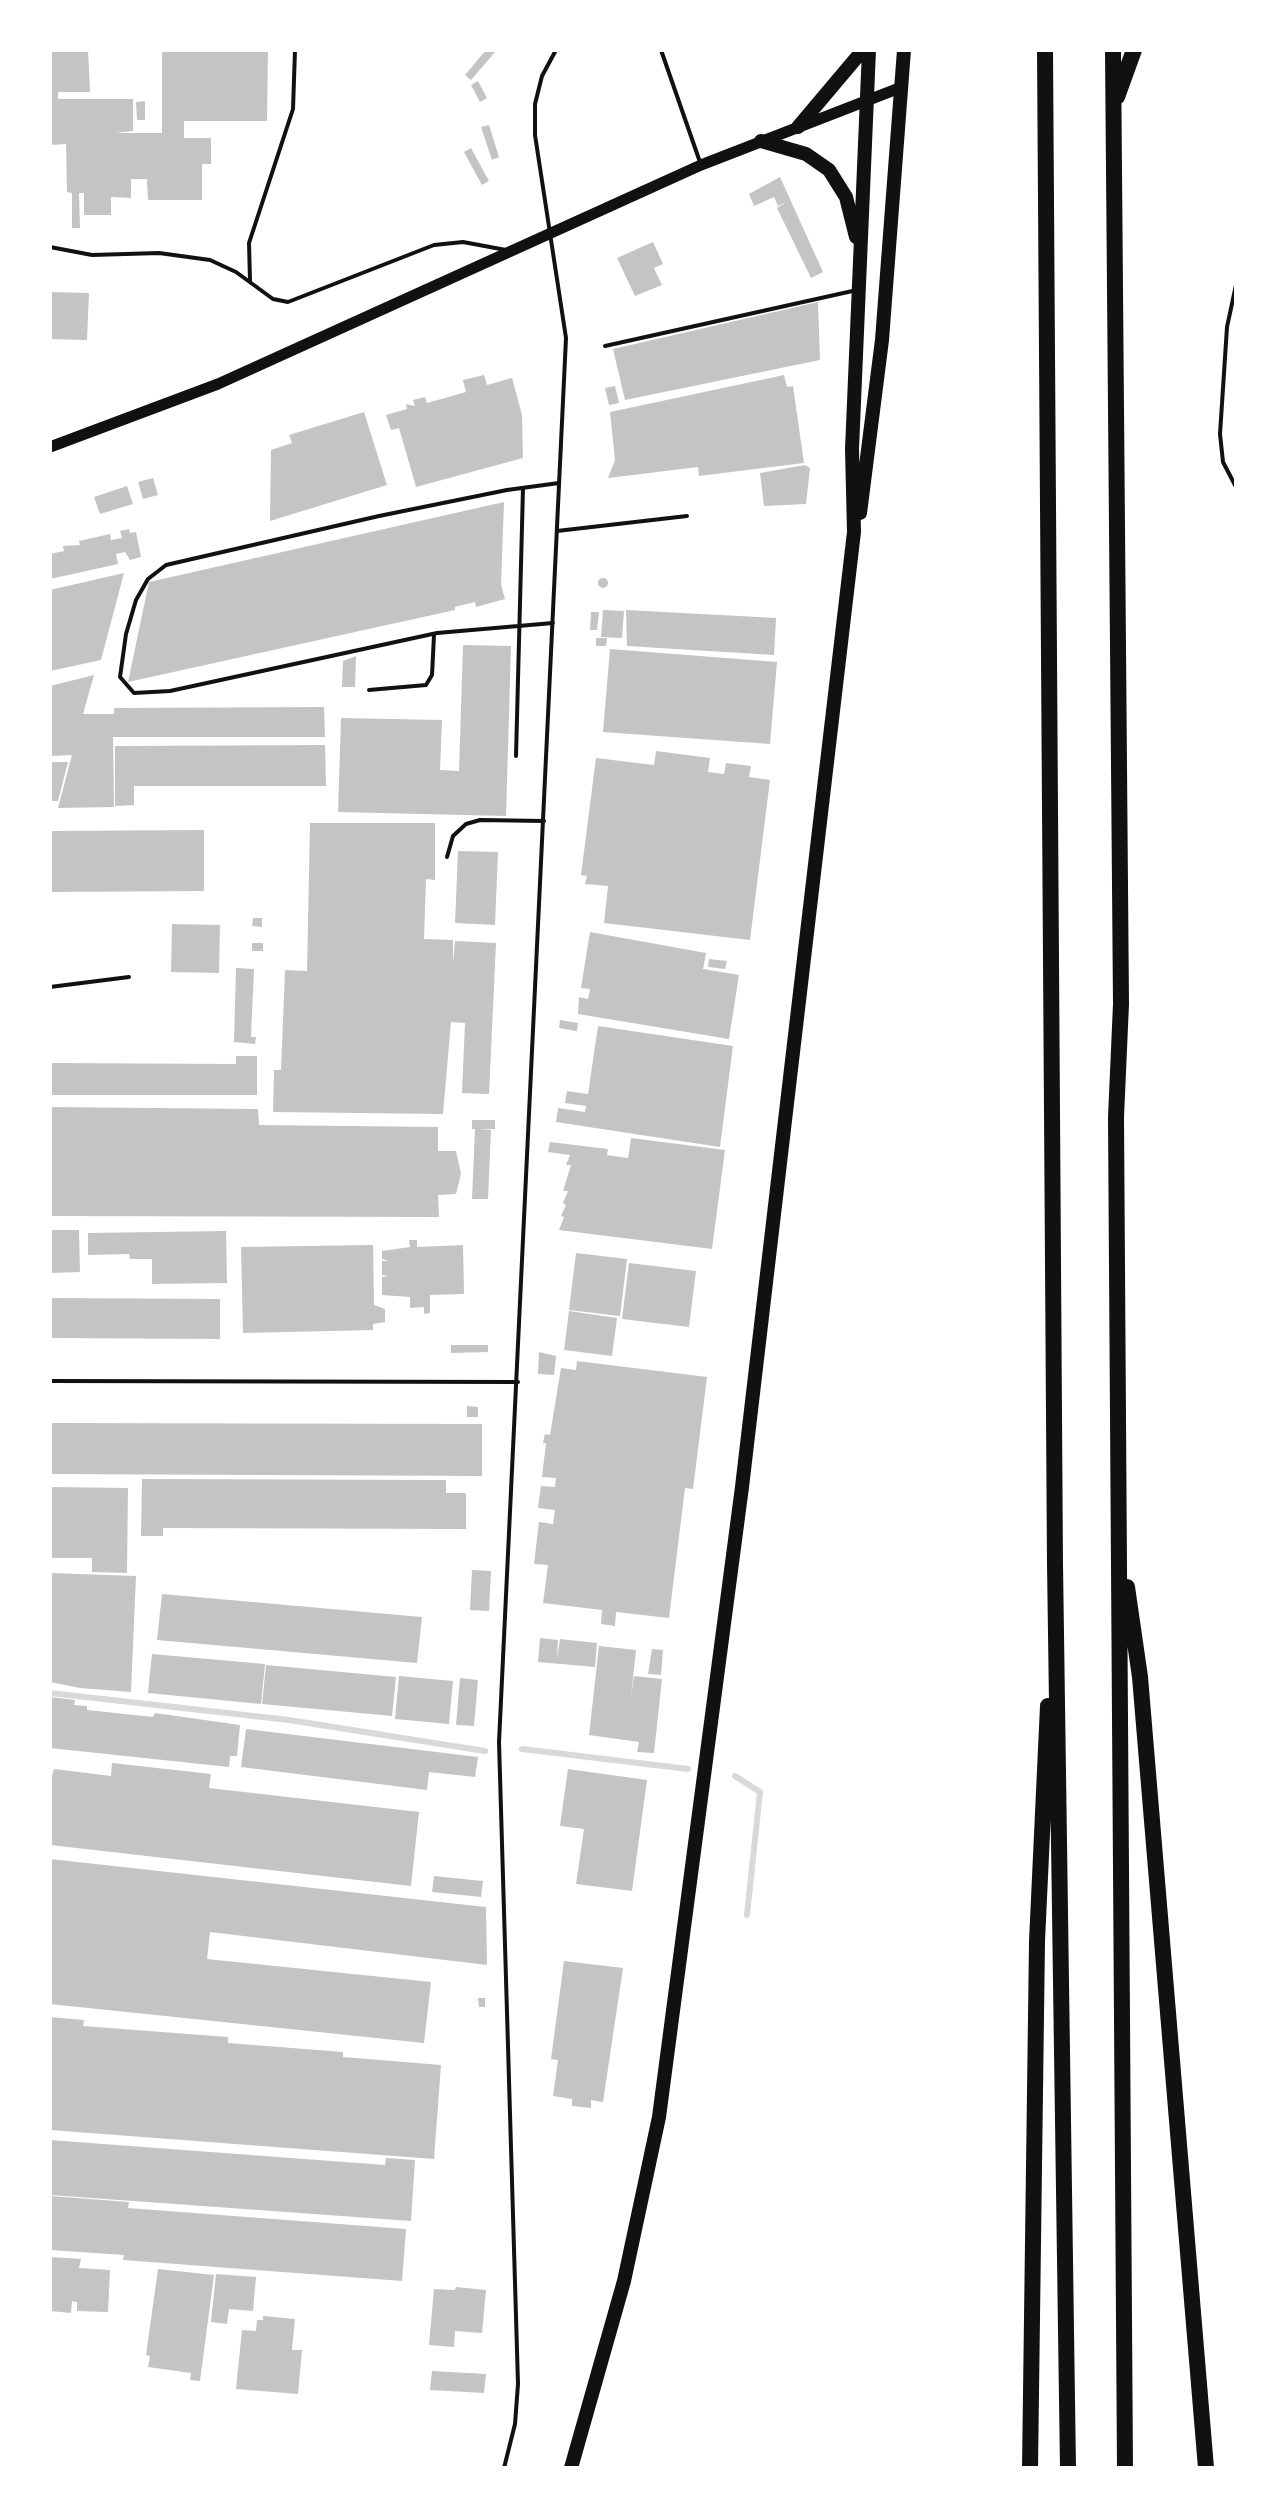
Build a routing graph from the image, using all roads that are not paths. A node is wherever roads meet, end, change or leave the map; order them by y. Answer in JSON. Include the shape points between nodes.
{"nodes":[{"id":1,"x":295,"y":50,"type":"edge"},
{"id":2,"x":556,"y":50,"type":"edge"},
{"id":3,"x":661,"y":50,"type":"edge"},
{"id":4,"x":866,"y":50,"type":"edge"},
{"id":5,"x":904,"y":50,"type":"edge"},
{"id":6,"x":1045,"y":50,"type":"edge"},
{"id":7,"x":1113,"y":50,"type":"edge"},
{"id":8,"x":1134,"y":50,"type":"edge"},
{"id":9,"x":902,"y":87,"type":"junction"},
{"id":10,"x":868,"y":100,"type":"junction"},
{"id":11,"x":1114,"y":105,"type":"junction"},
{"id":12,"x":798,"y":127,"type":"junction"},
{"id":13,"x":761,"y":141,"type":"junction"},
{"id":14,"x":701,"y":165,"type":"junction"},
{"id":15,"x":548,"y":232,"type":"junction"},
{"id":16,"x":50,"y":247,"type":"edge"},
{"id":17,"x":508,"y":251,"type":"junction"},
{"id":18,"x":861,"y":257,"type":"junction"},
{"id":19,"x":250,"y":281,"type":"junction"},
{"id":20,"x":1236,"y":285,"type":"edge"},
{"id":21,"x":859,"y":289,"type":"junction"},
{"id":22,"x":605,"y":346,"type":"dead end"},
{"id":23,"x":50,"y":447,"type":"edge"},
{"id":24,"x":559,"y":483,"type":"junction"},
{"id":25,"x":1236,"y":487,"type":"edge"},
{"id":26,"x":523,"y":488,"type":"junction"},
{"id":27,"x":687,"y":516,"type":"dead end"},
{"id":28,"x":557,"y":531,"type":"junction"},
{"id":29,"x":854,"y":532,"type":"junction"},
{"id":30,"x":553,"y":623,"type":"junction"},
{"id":31,"x":517,"y":625,"type":"junction"},
{"id":32,"x":434,"y":634,"type":"junction"},
{"id":33,"x":369,"y":690,"type":"dead end"},
{"id":34,"x":516,"y":756,"type":"dead end"},
{"id":35,"x":544,"y":821,"type":"junction"},
{"id":36,"x":447,"y":857,"type":"dead end"},
{"id":37,"x":129,"y":977,"type":"dead end"},
{"id":38,"x":50,"y":987,"type":"edge"},
{"id":39,"x":50,"y":1381,"type":"edge"},
{"id":40,"x":518,"y":1382,"type":"junction"},
{"id":41,"x":1118,"y":1530,"type":"junction"},
{"id":42,"x":1055,"y":1564,"type":"junction"},
{"id":43,"x":504,"y":2468,"type":"edge"},
{"id":44,"x":571,"y":2468,"type":"edge"},
{"id":45,"x":1030,"y":2468,"type":"edge"},
{"id":46,"x":1068,"y":2468,"type":"edge"},
{"id":47,"x":1125,"y":2468,"type":"edge"},
{"id":48,"x":1206,"y":2468,"type":"edge"}],
"edges":[{"from":1,"to":19,"type":"lane","via":[[293,109],[249,243]]},
{"from":2,"to":15,"type":"lane","via":[[535,104]]},
{"from":3,"to":14,"type":"lane"},
{"from":4,"to":10,"type":"main road"},
{"from":4,"to":12,"type":"main road"},
{"from":5,"to":9,"type":"main road"},
{"from":6,"to":42,"type":"highway"},
{"from":7,"to":11,"type":"highway"},
{"from":8,"to":11,"type":"highway"},
{"from":9,"to":10,"type":"street"},
{"from":9,"to":29,"type":"main road","via":[[874,412]]},
{"from":10,"to":12,"type":"street"},
{"from":10,"to":18,"type":"main road"},
{"from":11,"to":41,"type":"highway","via":[[1121,1004],[1116,1117]]},
{"from":12,"to":13,"type":"street"},
{"from":13,"to":14,"type":"street"},
{"from":13,"to":18,"type":"main road","via":[[806,154],[829,170],[846,197]]},
{"from":14,"to":15,"type":"street"},
{"from":15,"to":17,"type":"street"},
{"from":15,"to":24,"type":"lane","via":[[565,313]]},
{"from":16,"to":19,"type":"lane","via":[[92,255],[194,257],[223,264]]},
{"from":17,"to":19,"type":"lane","via":[[463,242],[434,245],[288,302],[273,299]]},
{"from":17,"to":23,"type":"street","via":[[239,375]]},
{"from":18,"to":21,"type":"main road"},
{"from":20,"to":25,"type":"lane","via":[[1227,327],[1220,434],[1223,462]]},
{"from":21,"to":22,"type":"lane"},
{"from":21,"to":29,"type":"main road"},
{"from":24,"to":26,"type":"lane"},
{"from":24,"to":28,"type":"lane"},
{"from":26,"to":31,"type":"lane"},
{"from":26,"to":32,"type":"lane","via":[[166,565],[148,579],[136,600],[120,677],[134,693],[170,691]]},
{"from":27,"to":28,"type":"lane"},
{"from":28,"to":30,"type":"lane"},
{"from":29,"to":44,"type":"main road","via":[[742,1487],[659,2117],[624,2281]]},
{"from":30,"to":31,"type":"lane"},
{"from":30,"to":35,"type":"lane"},
{"from":31,"to":32,"type":"lane"},
{"from":31,"to":34,"type":"lane"},
{"from":32,"to":33,"type":"lane","via":[[432,675],[426,685]]},
{"from":35,"to":36,"type":"lane","via":[[466,824],[453,836]]},
{"from":35,"to":40,"type":"lane"},
{"from":37,"to":38,"type":"lane"},
{"from":39,"to":40,"type":"lane"},
{"from":40,"to":43,"type":"lane","via":[[499,1742],[518,2384]]},
{"from":41,"to":47,"type":"highway"},
{"from":41,"to":48,"type":"highway","via":[[1140,1677]]},
{"from":42,"to":45,"type":"highway","via":[[1037,1941]]},
{"from":42,"to":46,"type":"highway"}]}
